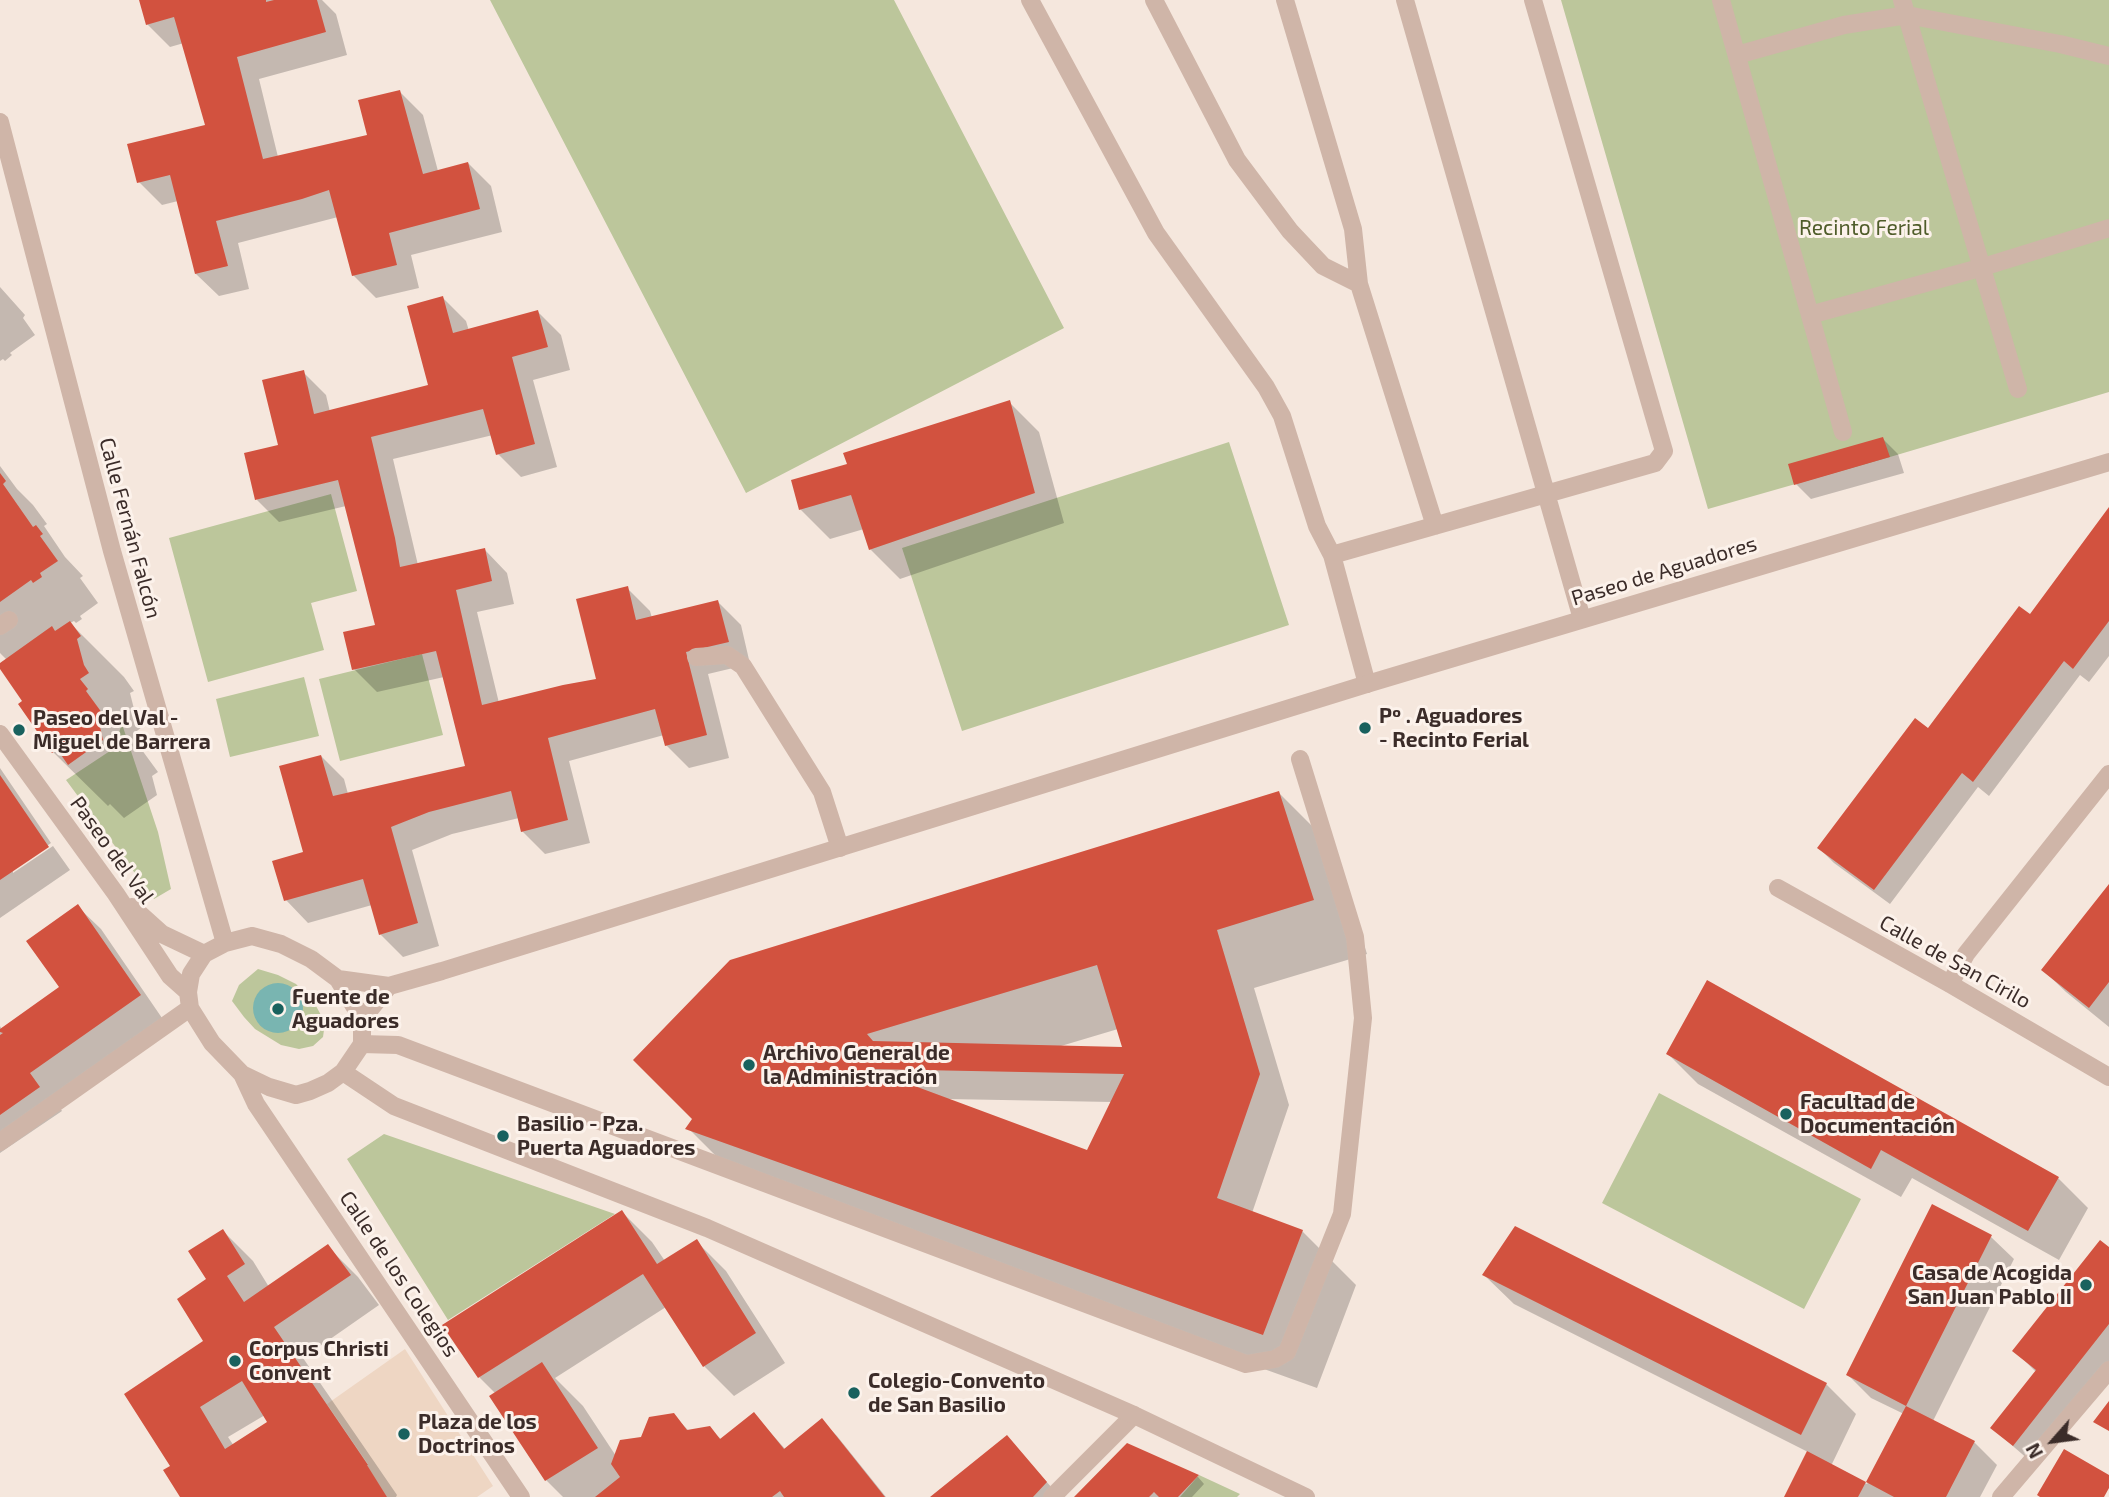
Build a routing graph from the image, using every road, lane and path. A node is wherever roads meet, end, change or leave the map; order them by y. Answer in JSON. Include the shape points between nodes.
{"nodes":[{"id":1,"x":1030,"y":0,"type":"edge"},
{"id":2,"x":1154,"y":0,"type":"edge"},
{"id":3,"x":1285,"y":0,"type":"edge"},
{"id":4,"x":1405,"y":0,"type":"edge"},
{"id":5,"x":1533,"y":0,"type":"edge"},
{"id":6,"x":1721,"y":0,"type":"edge"},
{"id":7,"x":1904,"y":7,"type":"edge"},
{"id":8,"x":1737,"y":55,"type":"junction"},
{"id":9,"x":2109,"y":56,"type":"edge"},
{"id":10,"x":0,"y":122,"type":"edge"},
{"id":11,"x":2109,"y":228,"type":"edge"},
{"id":12,"x":1983,"y":267,"type":"junction"},
{"id":13,"x":1359,"y":284,"type":"junction"},
{"id":14,"x":1810,"y":315,"type":"junction"},
{"id":15,"x":2018,"y":389,"type":"dead end"},
{"id":16,"x":1843,"y":432,"type":"dead end"},
{"id":17,"x":2109,"y":462,"type":"edge"},
{"id":18,"x":1545,"y":494,"type":"junction"},
{"id":19,"x":1435,"y":526,"type":"junction"},
{"id":20,"x":1332,"y":555,"type":"junction"},
{"id":21,"x":1582,"y":620,"type":"junction"},
{"id":22,"x":696,"y":657,"type":"dead end"},
{"id":23,"x":1367,"y":684,"type":"junction"},
{"id":24,"x":0,"y":734,"type":"edge"},
{"id":25,"x":1300,"y":759,"type":"dead end"},
{"id":26,"x":2109,"y":774,"type":"edge"},
{"id":27,"x":839,"y":848,"type":"junction"},
{"id":28,"x":1778,"y":888,"type":"dead end"},
{"id":29,"x":116,"y":894,"type":"junction"},
{"id":30,"x":225,"y":943,"type":"junction"},
{"id":31,"x":204,"y":954,"type":"junction"},
{"id":32,"x":338,"y":979,"type":"junction"},
{"id":33,"x":1950,"y":984,"type":"junction"},
{"id":34,"x":389,"y":986,"type":"junction"},
{"id":35,"x":189,"y":1000,"type":"junction"},
{"id":36,"x":362,"y":1019,"type":"junction"},
{"id":37,"x":362,"y":1044,"type":"junction"},
{"id":38,"x":343,"y":1072,"type":"junction"},
{"id":39,"x":242,"y":1074,"type":"junction"},
{"id":40,"x":2109,"y":1077,"type":"edge"},
{"id":41,"x":0,"y":1142,"type":"edge"},
{"id":42,"x":2109,"y":1370,"type":"edge"},
{"id":43,"x":1134,"y":1415,"type":"junction"},
{"id":44,"x":521,"y":1497,"type":"edge"},
{"id":45,"x":1052,"y":1497,"type":"edge"},
{"id":46,"x":1306,"y":1497,"type":"edge"},
{"id":47,"x":2001,"y":1497,"type":"edge"}],
"edges":[{"from":1,"to":20,"type":"street","via":[[1156,233],[1282,416],[1317,526]]},
{"from":2,"to":13,"type":"street","via":[[1237,160],[1290,231],[1323,266]]},
{"from":3,"to":13,"type":"street","via":[[1353,229]]},
{"from":4,"to":18,"type":"street"},
{"from":5,"to":18,"type":"street","via":[[1664,451],[1655,463]]},
{"from":6,"to":8,"type":"street"},
{"from":7,"to":8,"type":"street"},
{"from":7,"to":9,"type":"street"},
{"from":7,"to":12,"type":"street"},
{"from":8,"to":14,"type":"street"},
{"from":10,"to":30,"type":"street","name":"Calle Fernán Falcón","via":[[112,551]]},
{"from":11,"to":12,"type":"street"},
{"from":12,"to":14,"type":"street"},
{"from":12,"to":15,"type":"street"},
{"from":13,"to":19,"type":"street"},
{"from":14,"to":16,"type":"street"},
{"from":17,"to":21,"type":"street","name":"Paseo de Aguadores"},
{"from":18,"to":19,"type":"street"},
{"from":18,"to":21,"type":"street"},
{"from":19,"to":20,"type":"street"},
{"from":20,"to":23,"type":"street"},
{"from":21,"to":23,"type":"street","name":"Paseo de Aguadores"},
{"from":22,"to":27,"type":"street","via":[[727,655],[743,666],[822,792]]},
{"from":23,"to":27,"type":"street","name":"Paseo de Aguadores"},
{"from":24,"to":29,"type":"street","name":"Paseo del Val"},
{"from":25,"to":37,"type":"street","via":[[1354,937],[1363,1018],[1342,1214],[1287,1352],[1275,1359],[1246,1364],[398,1045]]},
{"from":26,"to":33,"type":"street","via":[[1966,954]]},
{"from":27,"to":34,"type":"street","name":"Paseo de Aguadores"},
{"from":28,"to":33,"type":"street","name":"Calle de San Cirilo"},
{"from":29,"to":31,"type":"street","via":[[162,934]]},
{"from":29,"to":35,"type":"street","name":"Paseo del Val"},
{"from":30,"to":31,"type":"street"},
{"from":30,"to":32,"type":"street","via":[[252,936],[281,944]]},
{"from":31,"to":35,"type":"street","via":[[191,974]]},
{"from":32,"to":34,"type":"street"},
{"from":32,"to":36,"type":"street"},
{"from":33,"to":40,"type":"street","name":"Calle de San Cirilo"},
{"from":34,"to":36,"type":"street"},
{"from":35,"to":39,"type":"street","via":[[212,1043]]},
{"from":35,"to":41,"type":"street"},
{"from":36,"to":37,"type":"street"},
{"from":37,"to":38,"type":"street"},
{"from":38,"to":39,"type":"street","via":[[296,1095]]},
{"from":38,"to":43,"type":"street","via":[[394,1106],[707,1228]]},
{"from":39,"to":44,"type":"street","name":"Calle de los Colegios","via":[[256,1104]]},
{"from":42,"to":47,"type":"street"},
{"from":43,"to":45,"type":"street"},
{"from":43,"to":46,"type":"street"}]}
